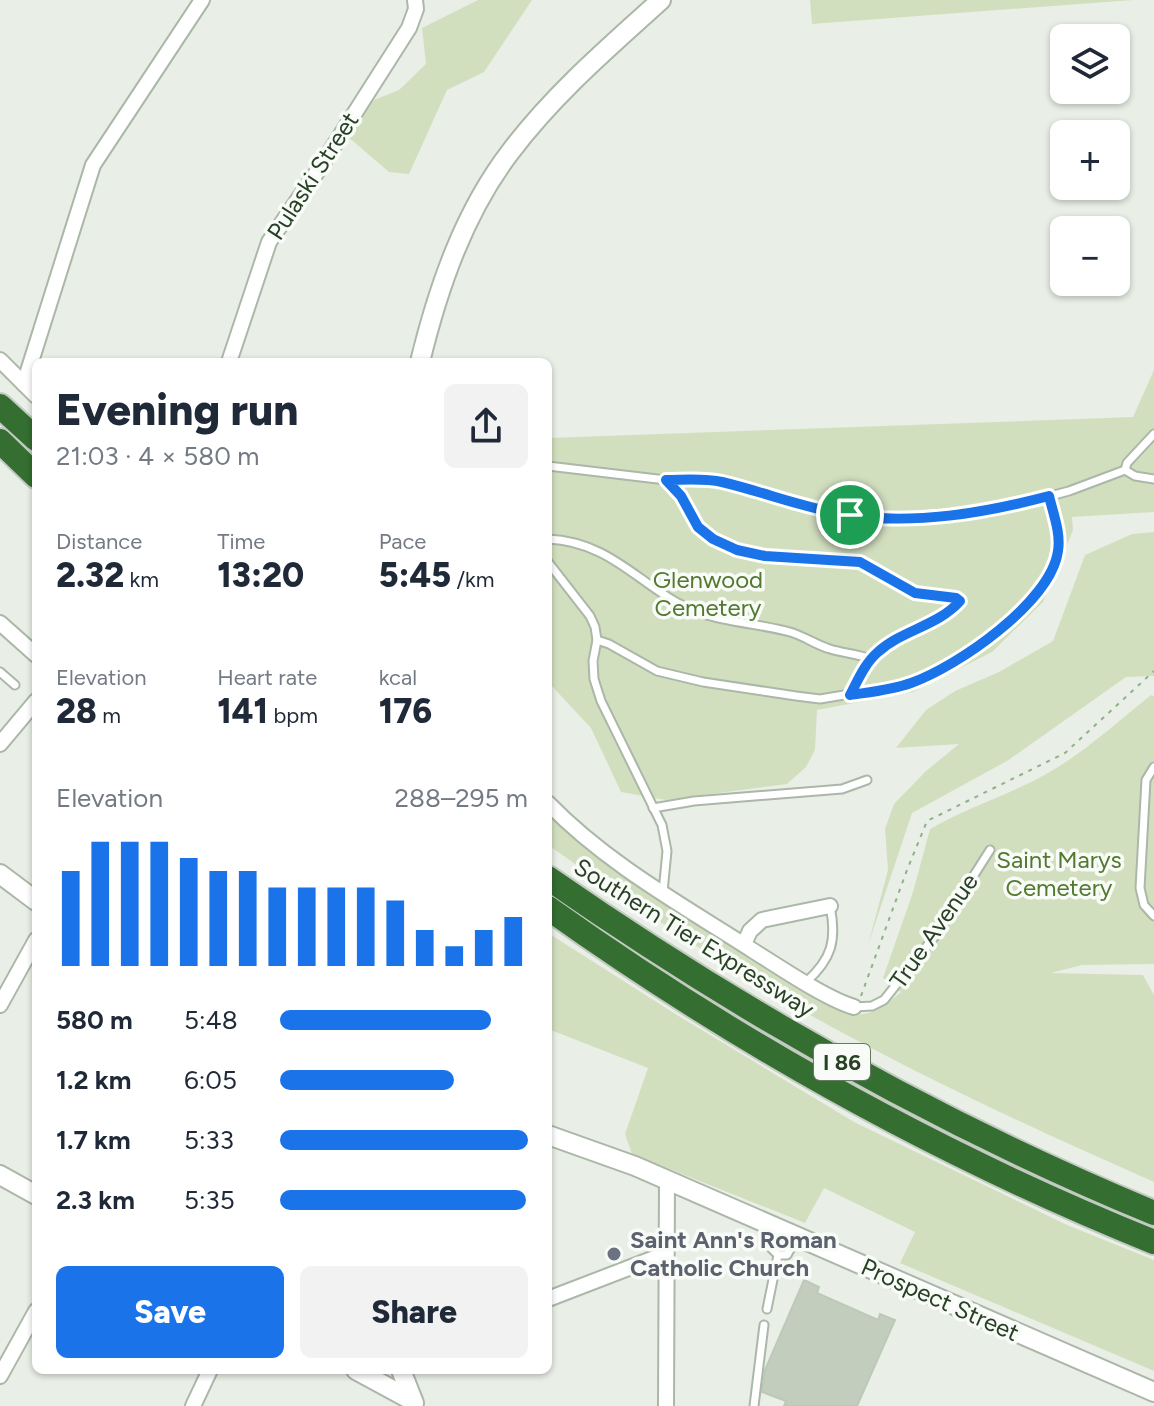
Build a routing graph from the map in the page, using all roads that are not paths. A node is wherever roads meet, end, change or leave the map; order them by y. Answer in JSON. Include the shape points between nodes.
{"nodes":[{"id":1,"x":202,"y":0,"type":"edge"},
{"id":2,"x":415,"y":0,"type":"edge"},
{"id":3,"x":661,"y":0,"type":"edge"},
{"id":4,"x":32,"y":358,"type":"edge"},
{"id":5,"x":230,"y":358,"type":"edge"},
{"id":6,"x":421,"y":358,"type":"edge"},
{"id":7,"x":32,"y":359,"type":"edge"},
{"id":8,"x":0,"y":360,"type":"edge"},
{"id":9,"x":24,"y":384,"type":"junction"},
{"id":10,"x":32,"y":392,"type":"edge"},
{"id":11,"x":0,"y":406,"type":"edge"},
{"id":12,"x":1154,"y":434,"type":"edge"},
{"id":13,"x":32,"y":435,"type":"edge"},
{"id":14,"x":0,"y":441,"type":"edge"},
{"id":15,"x":552,"y":466,"type":"edge"},
{"id":16,"x":1125,"y":470,"type":"junction"},
{"id":17,"x":32,"y":472,"type":"edge"},
{"id":18,"x":1154,"y":479,"type":"edge"},
{"id":19,"x":666,"y":480,"type":"junction"},
{"id":20,"x":1049,"y":496,"type":"junction"},
{"id":21,"x":552,"y":539,"type":"edge"},
{"id":22,"x":552,"y":567,"type":"edge"},
{"id":23,"x":0,"y":623,"type":"edge"},
{"id":24,"x":597,"y":640,"type":"junction"},
{"id":25,"x":32,"y":651,"type":"edge"},
{"id":26,"x":871,"y":659,"type":"junction"},
{"id":27,"x":0,"y":672,"type":"edge"},
{"id":28,"x":15,"y":685,"type":"dead end"},
{"id":29,"x":850,"y":695,"type":"junction"},
{"id":30,"x":32,"y":706,"type":"edge"},
{"id":31,"x":0,"y":744,"type":"edge"},
{"id":32,"x":1154,"y":767,"type":"edge"},
{"id":33,"x":867,"y":780,"type":"dead end"},
{"id":34,"x":552,"y":807,"type":"edge"},
{"id":35,"x":653,"y":808,"type":"junction"},
{"id":36,"x":990,"y":850,"type":"dead end"},
{"id":37,"x":0,"y":874,"type":"edge"},
{"id":38,"x":552,"y":881,"type":"edge"},
{"id":39,"x":663,"y":892,"type":"junction"},
{"id":40,"x":32,"y":898,"type":"edge"},
{"id":41,"x":830,"y":906,"type":"joint"},
{"id":42,"x":552,"y":911,"type":"edge"},
{"id":43,"x":1154,"y":916,"type":"edge"},
{"id":44,"x":744,"y":944,"type":"junction"},
{"id":45,"x":32,"y":947,"type":"edge"},
{"id":46,"x":806,"y":982,"type":"junction"},
{"id":47,"x":0,"y":1005,"type":"edge"},
{"id":48,"x":854,"y":1007,"type":"joint"},
{"id":49,"x":552,"y":1137,"type":"edge"},
{"id":50,"x":0,"y":1175,"type":"edge"},
{"id":51,"x":667,"y":1180,"type":"junction"},
{"id":52,"x":32,"y":1193,"type":"edge"},
{"id":53,"x":1154,"y":1213,"type":"edge"},
{"id":54,"x":773,"y":1226,"type":"junction"},
{"id":55,"x":797,"y":1237,"type":"junction"},
{"id":56,"x":1154,"y":1242,"type":"edge"},
{"id":57,"x":665,"y":1254,"type":"junction"},
{"id":58,"x":778,"y":1255,"type":"junction"},
{"id":59,"x":552,"y":1297,"type":"edge"},
{"id":60,"x":767,"y":1309,"type":"dead end"},
{"id":61,"x":32,"y":1318,"type":"edge"},
{"id":62,"x":764,"y":1325,"type":"dead end"},
{"id":63,"x":208,"y":1374,"type":"edge"},
{"id":64,"x":363,"y":1374,"type":"edge"},
{"id":65,"x":403,"y":1374,"type":"edge"},
{"id":66,"x":0,"y":1376,"type":"edge"},
{"id":67,"x":1154,"y":1392,"type":"edge"},
{"id":68,"x":414,"y":1404,"type":"edge"},
{"id":69,"x":193,"y":1406,"type":"edge"},
{"id":70,"x":666,"y":1406,"type":"edge"},
{"id":71,"x":754,"y":1406,"type":"edge"}],
"edges":[{"from":1,"to":4,"type":"street","via":[[93,165]]},
{"from":2,"to":5,"type":"street","name":"Pulaski Street","via":[[409,28],[269,242]]},
{"from":3,"to":6,"type":"street","via":[[553,101],[510,152],[450,261]]},
{"from":7,"to":9,"type":"street"},
{"from":8,"to":9,"type":"street"},
{"from":9,"to":10,"type":"street"},
{"from":11,"to":13,"type":"highway"},
{"from":12,"to":16,"type":"lane"},
{"from":14,"to":17,"type":"highway"},
{"from":15,"to":19,"type":"lane"},
{"from":16,"to":18,"type":"lane"},
{"from":16,"to":20,"type":"lane"},
{"from":19,"to":20,"type":"lane","via":[[718,481],[850,515],[921,518],[976,513]]},
{"from":19,"to":26,"type":"lane","via":[[698,527],[737,550],[860,562],[915,593],[960,601]]},
{"from":20,"to":29,"type":"lane","via":[[1058,537],[1053,567],[1046,582],[995,635],[910,684]]},
{"from":21,"to":26,"type":"lane","via":[[620,562],[698,612],[789,632],[827,649]]},
{"from":22,"to":24,"type":"lane","via":[[590,616]]},
{"from":23,"to":25,"type":"street"},
{"from":24,"to":29,"type":"lane","via":[[657,671],[703,682],[820,699]]},
{"from":24,"to":35,"type":"lane","via":[[593,670],[601,701]]},
{"from":26,"to":29,"type":"lane"},
{"from":27,"to":28,"type":"lane"},
{"from":30,"to":31,"type":"street"},
{"from":32,"to":43,"type":"lane","via":[[1146,780],[1140,888],[1144,905]]},
{"from":33,"to":35,"type":"lane","via":[[842,789]]},
{"from":34,"to":39,"type":"street","via":[[594,844]]},
{"from":35,"to":39,"type":"lane","via":[[667,851]]},
{"from":36,"to":48,"type":"lane","name":"True Avenue","via":[[938,932],[884,1000]]},
{"from":37,"to":40,"type":"street"},
{"from":38,"to":53,"type":"highway","name":"Southern Tier Expressway","number":"I 86","via":[[819,1051],[1049,1169]]},
{"from":39,"to":44,"type":"street"},
{"from":41,"to":44,"type":"street","via":[[762,920]]},
{"from":41,"to":46,"type":"lane","via":[[829,956]]},
{"from":42,"to":56,"type":"highway","number":"I 86","via":[[649,977],[816,1078],[991,1170]]},
{"from":44,"to":46,"type":"street"},
{"from":45,"to":47,"type":"street"},
{"from":46,"to":48,"type":"street"},
{"from":49,"to":51,"type":"street","name":"Prospect Street"},
{"from":50,"to":52,"type":"street"},
{"from":51,"to":54,"type":"street","name":"Prospect Street"},
{"from":51,"to":57,"type":"street"},
{"from":54,"to":55,"type":"street","name":"Prospect Street"},
{"from":54,"to":58,"type":"lane","via":[[769,1246]]},
{"from":55,"to":58,"type":"lane","via":[[787,1255]]},
{"from":55,"to":67,"type":"street","name":"Prospect Street"},
{"from":57,"to":59,"type":"street"},
{"from":57,"to":70,"type":"street"},
{"from":58,"to":60,"type":"lane"},
{"from":61,"to":66,"type":"street"},
{"from":62,"to":71,"type":"lane"},
{"from":63,"to":69,"type":"street"},
{"from":64,"to":68,"type":"street"},
{"from":65,"to":68,"type":"street"}]}
